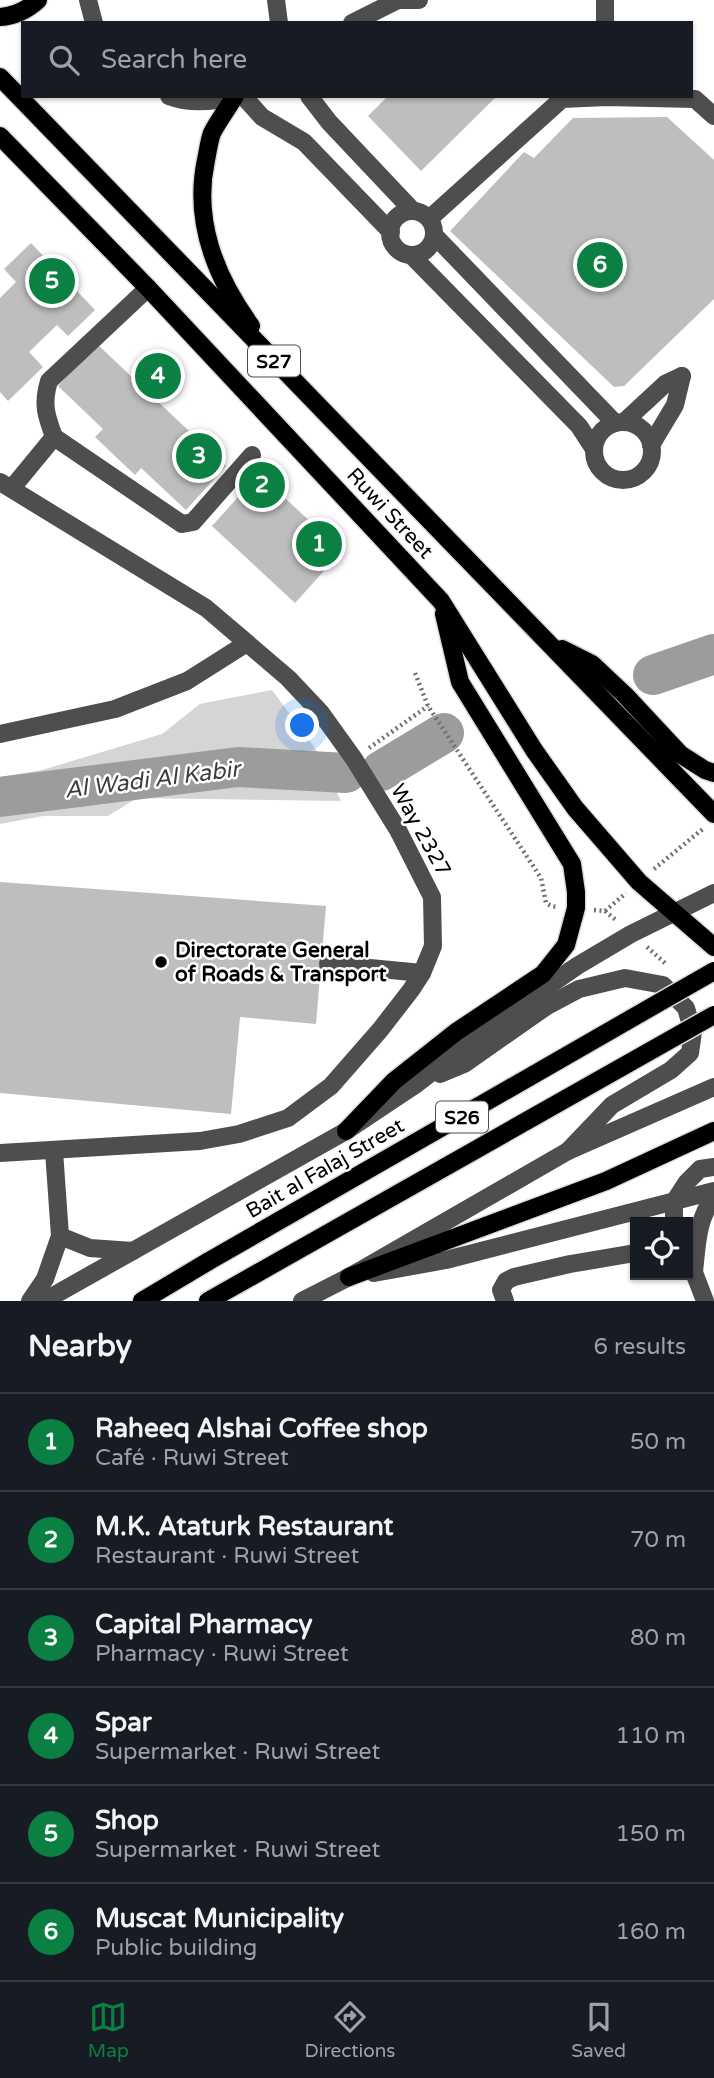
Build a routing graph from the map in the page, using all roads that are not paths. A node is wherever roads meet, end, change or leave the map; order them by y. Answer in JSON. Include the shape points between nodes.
{"nodes":[{"id":1,"x":38,"y":0,"type":"edge"},
{"id":2,"x":88,"y":0,"type":"edge"},
{"id":3,"x":276,"y":0,"type":"edge"},
{"id":4,"x":419,"y":0,"type":"edge"},
{"id":5,"x":605,"y":0,"type":"edge"},
{"id":6,"x":393,"y":1,"type":"edge"},
{"id":7,"x":0,"y":17,"type":"edge"},
{"id":8,"x":93,"y":21,"type":"edge"},
{"id":9,"x":279,"y":21,"type":"edge"},
{"id":10,"x":356,"y":21,"type":"edge"},
{"id":11,"x":605,"y":21,"type":"edge"},
{"id":12,"x":0,"y":77,"type":"edge"},
{"id":13,"x":174,"y":98,"type":"edge"},
{"id":14,"x":228,"y":98,"type":"edge"},
{"id":15,"x":234,"y":98,"type":"edge"},
{"id":16,"x":245,"y":98,"type":"edge"},
{"id":17,"x":311,"y":98,"type":"edge"},
{"id":18,"x":584,"y":98,"type":"edge"},
{"id":19,"x":651,"y":98,"type":"edge"},
{"id":20,"x":714,"y":116,"type":"edge"},
{"id":21,"x":0,"y":136,"type":"edge"},
{"id":22,"x":425,"y":222,"type":"junction"},
{"id":23,"x":391,"y":232,"type":"junction"},
{"id":24,"x":411,"y":255,"type":"junction"},
{"id":25,"x":148,"y":288,"type":"junction"},
{"id":26,"x":284,"y":372,"type":"junction"},
{"id":27,"x":620,"y":422,"type":"junction"},
{"id":28,"x":54,"y":437,"type":"junction"},
{"id":29,"x":651,"y":444,"type":"junction"},
{"id":30,"x":594,"y":449,"type":"junction"},
{"id":31,"x":252,"y":455,"type":"dead end"},
{"id":32,"x":6,"y":485,"type":"edge"},
{"id":33,"x":441,"y":601,"type":"junction"},
{"id":34,"x":549,"y":642,"type":"junction"},
{"id":35,"x":247,"y":643,"type":"junction"},
{"id":36,"x":0,"y":734,"type":"edge"},
{"id":37,"x":714,"y":773,"type":"edge"},
{"id":38,"x":714,"y":817,"type":"edge"},
{"id":39,"x":714,"y":893,"type":"edge"},
{"id":40,"x":673,"y":912,"type":"junction"},
{"id":41,"x":714,"y":947,"type":"edge"},
{"id":42,"x":328,"y":964,"type":"dead end"},
{"id":43,"x":714,"y":971,"type":"edge"},
{"id":44,"x":422,"y":973,"type":"junction"},
{"id":45,"x":714,"y":1015,"type":"edge"},
{"id":46,"x":415,"y":1085,"type":"junction"},
{"id":47,"x":714,"y":1087,"type":"edge"},
{"id":48,"x":346,"y":1131,"type":"junction"},
{"id":49,"x":714,"y":1131,"type":"edge"},
{"id":50,"x":568,"y":1150,"type":"junction"},
{"id":51,"x":54,"y":1151,"type":"junction"},
{"id":52,"x":0,"y":1153,"type":"edge"},
{"id":53,"x":714,"y":1167,"type":"edge"},
{"id":54,"x":714,"y":1191,"type":"edge"},
{"id":55,"x":714,"y":1197,"type":"edge"},
{"id":56,"x":674,"y":1202,"type":"junction"},
{"id":57,"x":674,"y":1217,"type":"edge"},
{"id":58,"x":60,"y":1236,"type":"junction"},
{"id":59,"x":133,"y":1251,"type":"junction"},
{"id":60,"x":630,"y":1254,"type":"edge"},
{"id":61,"x":693,"y":1255,"type":"edge"},
{"id":62,"x":693,"y":1270,"type":"edge"},
{"id":63,"x":349,"y":1277,"type":"junction"},
{"id":64,"x":216,"y":1296,"type":"edge"},
{"id":65,"x":30,"y":1301,"type":"edge"},
{"id":66,"x":44,"y":1301,"type":"edge"},
{"id":67,"x":142,"y":1301,"type":"edge"},
{"id":68,"x":302,"y":1301,"type":"edge"},
{"id":69,"x":506,"y":1301,"type":"edge"},
{"id":70,"x":705,"y":1301,"type":"edge"}],
"edges":[{"from":1,"to":7,"type":"main road","via":[[28,9]]},
{"from":2,"to":8,"type":"street"},
{"from":3,"to":9,"type":"street"},
{"from":4,"to":6,"type":"street"},
{"from":5,"to":11,"type":"street"},
{"from":6,"to":10,"type":"street"},
{"from":12,"to":26,"type":"main road","name":"Ruwi Street","number":"S27"},
{"from":13,"to":14,"type":"street","via":[[200,102]]},
{"from":15,"to":26,"type":"main road","via":[[209,145],[201,183],[204,225],[216,266]]},
{"from":16,"to":23,"type":"street","via":[[262,117],[304,142]]},
{"from":17,"to":22,"type":"street"},
{"from":18,"to":22,"type":"street","via":[[562,99]]},
{"from":19,"to":20,"type":"street","via":[[695,99]]},
{"from":21,"to":25,"type":"main road","name":"Ruwi Street","number":"S27"},
{"from":22,"to":23,"type":"street","via":[[400,215]]},
{"from":22,"to":24,"type":"street","via":[[433,241],[424,252]]},
{"from":22,"to":27,"type":"street"},
{"from":23,"to":24,"type":"street","via":[[398,250]]},
{"from":24,"to":30,"type":"street","via":[[579,426]]},
{"from":25,"to":28,"type":"street","via":[[49,381],[45,411]]},
{"from":25,"to":33,"type":"main road","name":"Ruwi Street","number":"S27"},
{"from":26,"to":34,"type":"main road","name":"Ruwi Street","number":"S27"},
{"from":27,"to":29,"type":"street","via":[[641,429]]},
{"from":27,"to":29,"type":"street","via":[[665,384],[682,376],[675,405]]},
{"from":27,"to":30,"type":"street","via":[[600,432]]},
{"from":28,"to":31,"type":"street","via":[[183,524],[193,522]]},
{"from":28,"to":32,"type":"street"},
{"from":29,"to":30,"type":"street","via":[[649,464],[635,478],[625,480],[599,468]]},
{"from":32,"to":35,"type":"street","name":"Way 2327","via":[[206,608]]},
{"from":33,"to":40,"type":"main road","name":"Ruwi Street","number":"S27","via":[[575,808],[639,882]]},
{"from":33,"to":48,"type":"main road","via":[[460,682],[572,864],[576,908],[566,945],[543,974],[456,1032],[394,1081]]},
{"from":34,"to":37,"type":"main road","via":[[592,664],[680,754]]},
{"from":34,"to":38,"type":"main road","name":"Ruwi Street","number":"S27"},
{"from":35,"to":36,"type":"street","via":[[187,681],[115,709]]},
{"from":35,"to":44,"type":"street","name":"Way 2327","via":[[321,713],[398,830],[432,897],[433,946]]},
{"from":39,"to":40,"type":"street"},
{"from":40,"to":41,"type":"main road","name":"Ruwi Street","number":"S27"},
{"from":40,"to":46,"type":"street","via":[[566,973]]},
{"from":42,"to":44,"type":"street"},
{"from":43,"to":67,"type":"main road","name":"Bait al Falaj Street","number":"S26","bridge":true},
{"from":44,"to":51,"type":"street","name":"Way 2327","via":[[331,1086],[288,1118],[200,1141]]},
{"from":45,"to":64,"type":"main road","number":"S26","bridge":true},
{"from":46,"to":48,"type":"street"},
{"from":46,"to":50,"type":"street","via":[[464,1064],[579,989],[625,978],[663,985],[686,1008],[693,1032],[690,1053],[671,1070],[612,1105]]},
{"from":47,"to":50,"type":"street"},
{"from":48,"to":59,"type":"street"},
{"from":49,"to":63,"type":"main road","via":[[606,1181]]},
{"from":50,"to":63,"type":"street"},
{"from":51,"to":52,"type":"street","name":"Way 2327"},
{"from":51,"to":58,"type":"street"},
{"from":53,"to":56,"type":"street","via":[[700,1169]]},
{"from":54,"to":56,"type":"street"},
{"from":55,"to":61,"type":"street","via":[[699,1224]]},
{"from":56,"to":57,"type":"street"},
{"from":56,"to":63,"type":"street","via":[[446,1260]]},
{"from":58,"to":59,"type":"street","via":[[90,1248]]},
{"from":58,"to":65,"type":"street","via":[[45,1279]]},
{"from":59,"to":66,"type":"street"},
{"from":60,"to":69,"type":"street","via":[[514,1277],[502,1290]]},
{"from":62,"to":70,"type":"street"},
{"from":63,"to":68,"type":"street"}]}
